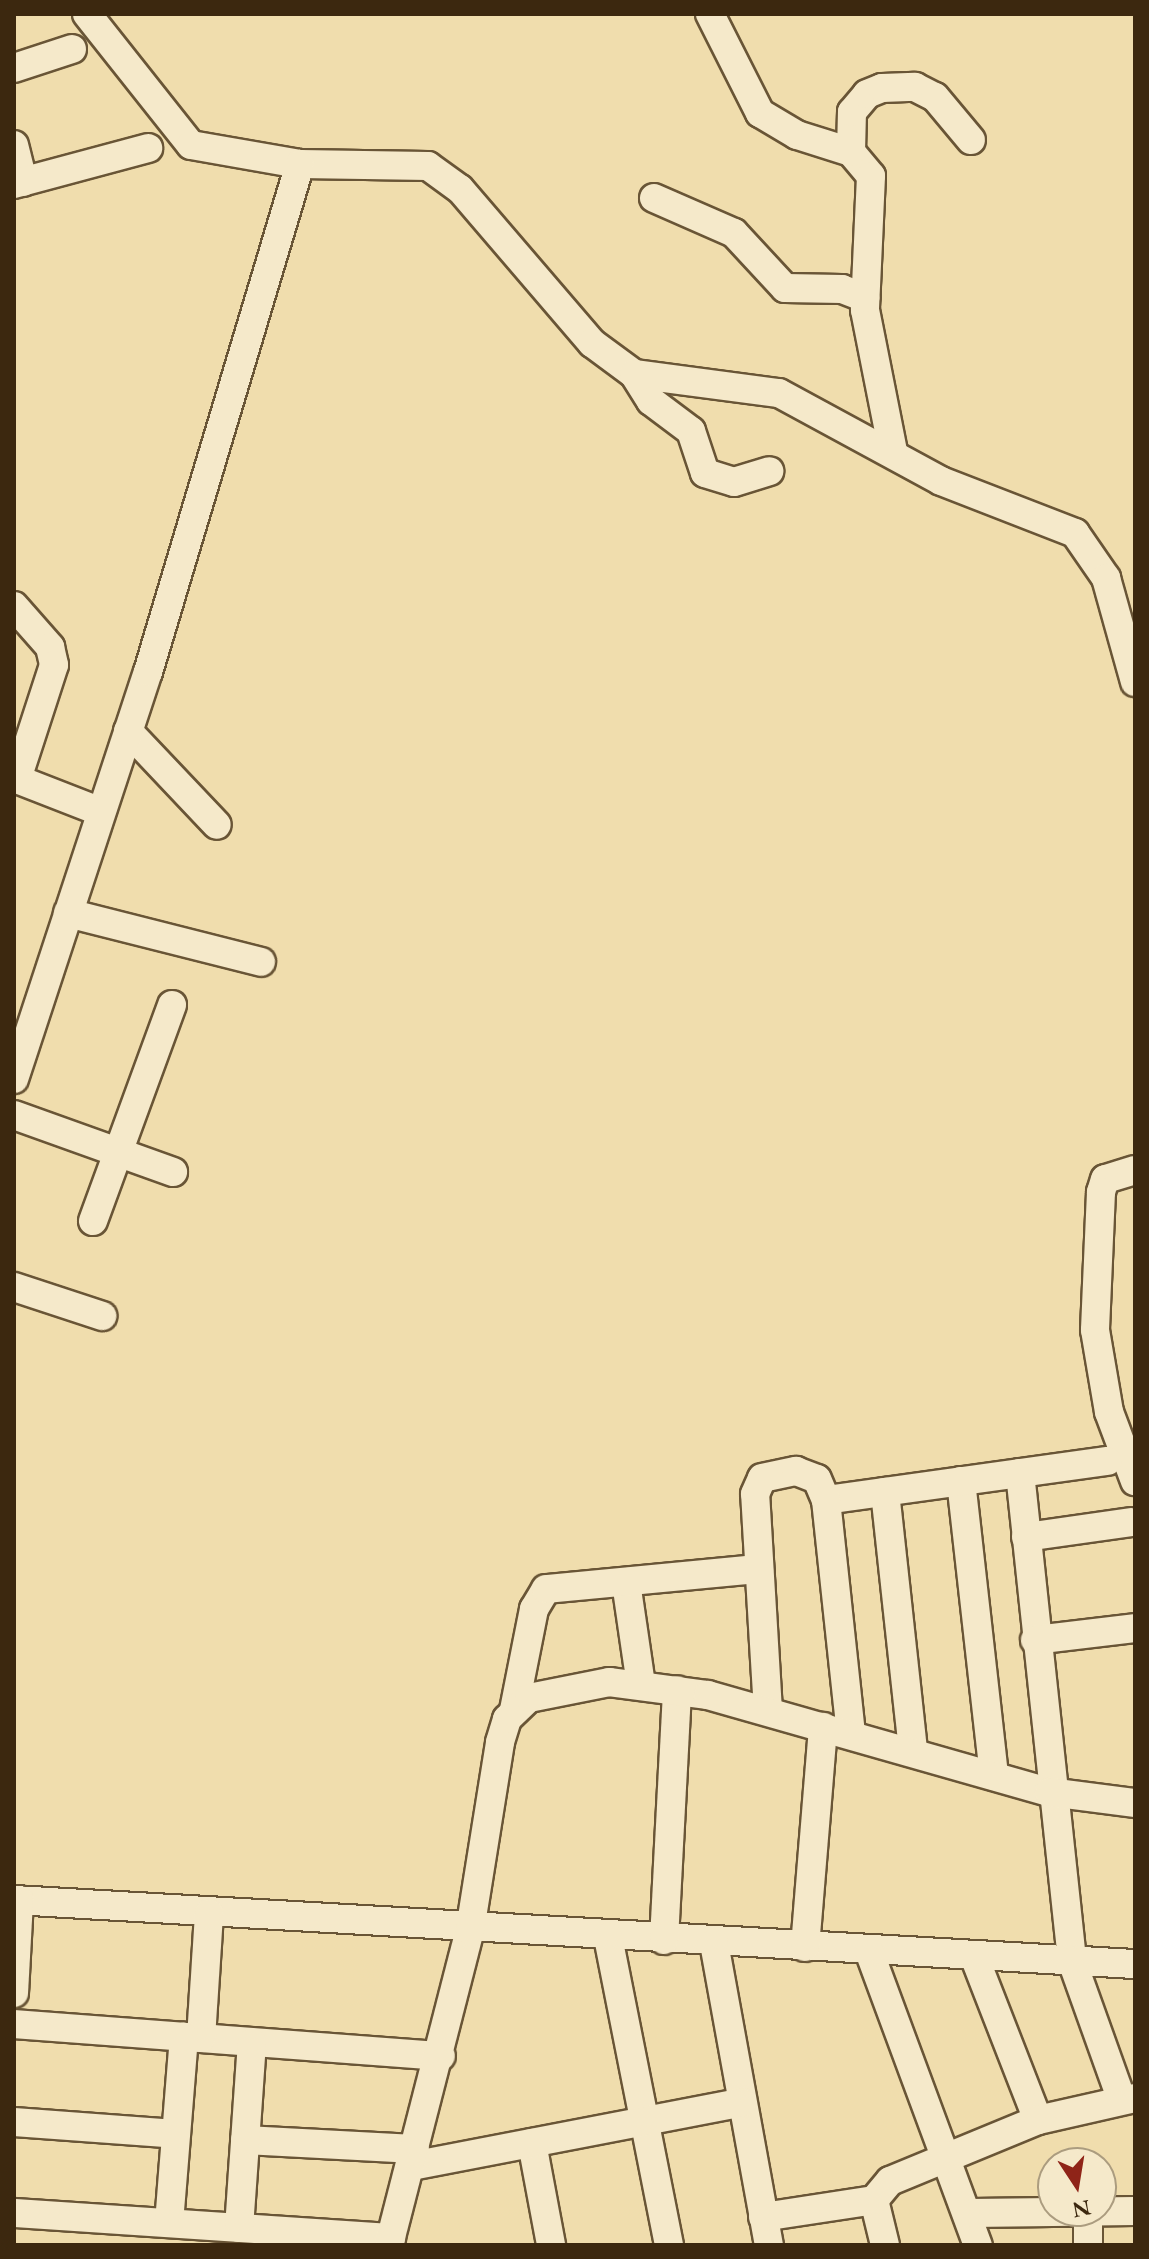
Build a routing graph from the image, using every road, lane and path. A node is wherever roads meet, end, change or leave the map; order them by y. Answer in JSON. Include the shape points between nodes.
{"nodes":[{"id":1,"x":87,"y":14,"type":"edge"},
{"id":2,"x":710,"y":14,"type":"edge"},
{"id":3,"x":72,"y":49,"type":"dead end"},
{"id":4,"x":14,"y":68,"type":"edge"},
{"id":5,"x":971,"y":140,"type":"dead end"},
{"id":6,"x":14,"y":145,"type":"edge"},
{"id":7,"x":148,"y":148,"type":"dead end"},
{"id":8,"x":851,"y":152,"type":"junction"},
{"id":9,"x":300,"y":164,"type":"junction"},
{"id":10,"x":19,"y":183,"type":"edge"},
{"id":11,"x":654,"y":198,"type":"dead end"},
{"id":12,"x":865,"y":298,"type":"junction"},
{"id":13,"x":634,"y":374,"type":"junction"},
{"id":14,"x":893,"y":452,"type":"junction"},
{"id":15,"x":769,"y":471,"type":"dead end"},
{"id":16,"x":14,"y":606,"type":"edge"},
{"id":17,"x":1135,"y":682,"type":"edge"},
{"id":18,"x":128,"y":731,"type":"junction"},
{"id":19,"x":15,"y":779,"type":"edge"},
{"id":20,"x":101,"y":812,"type":"junction"},
{"id":21,"x":217,"y":825,"type":"dead end"},
{"id":22,"x":68,"y":913,"type":"junction"},
{"id":23,"x":261,"y":962,"type":"dead end"},
{"id":24,"x":172,"y":1005,"type":"dead end"},
{"id":25,"x":14,"y":1079,"type":"edge"},
{"id":26,"x":14,"y":1115,"type":"edge"},
{"id":27,"x":117,"y":1152,"type":"junction"},
{"id":28,"x":1135,"y":1170,"type":"edge"},
{"id":29,"x":173,"y":1172,"type":"dead end"},
{"id":30,"x":93,"y":1221,"type":"dead end"},
{"id":31,"x":14,"y":1287,"type":"edge"},
{"id":32,"x":102,"y":1316,"type":"dead end"},
{"id":33,"x":1107,"y":1461,"type":"dead end"},
{"id":34,"x":1020,"y":1473,"type":"junction"},
{"id":35,"x":961,"y":1481,"type":"junction"},
{"id":36,"x":1135,"y":1481,"type":"edge"},
{"id":37,"x":885,"y":1492,"type":"junction"},
{"id":38,"x":826,"y":1500,"type":"junction"},
{"id":39,"x":1131,"y":1522,"type":"dead end"},
{"id":40,"x":1026,"y":1537,"type":"junction"},
{"id":41,"x":759,"y":1569,"type":"junction"},
{"id":42,"x":626,"y":1582,"type":"junction"},
{"id":43,"x":1135,"y":1628,"type":"edge"},
{"id":44,"x":1035,"y":1640,"type":"junction"},
{"id":45,"x":641,"y":1685,"type":"junction"},
{"id":46,"x":677,"y":1690,"type":"junction"},
{"id":47,"x":514,"y":1710,"type":"junction"},
{"id":48,"x":768,"y":1711,"type":"junction"},
{"id":49,"x":823,"y":1727,"type":"junction"},
{"id":50,"x":851,"y":1735,"type":"junction"},
{"id":51,"x":913,"y":1749,"type":"junction"},
{"id":52,"x":994,"y":1776,"type":"junction"},
{"id":53,"x":1049,"y":1792,"type":"junction"},
{"id":54,"x":1135,"y":1803,"type":"edge"},
{"id":55,"x":16,"y":1900,"type":"edge"},
{"id":56,"x":209,"y":1913,"type":"junction"},
{"id":57,"x":470,"y":1930,"type":"junction"},
{"id":58,"x":608,"y":1937,"type":"junction"},
{"id":59,"x":664,"y":1940,"type":"junction"},
{"id":60,"x":714,"y":1943,"type":"junction"},
{"id":61,"x":805,"y":1947,"type":"junction"},
{"id":62,"x":869,"y":1951,"type":"junction"},
{"id":63,"x":974,"y":1956,"type":"junction"},
{"id":64,"x":1072,"y":1961,"type":"junction"},
{"id":65,"x":1135,"y":1964,"type":"edge"},
{"id":66,"x":14,"y":1993,"type":"edge"},
{"id":67,"x":14,"y":2024,"type":"edge"},
{"id":68,"x":192,"y":2038,"type":"junction"},
{"id":69,"x":252,"y":2042,"type":"junction"},
{"id":70,"x":441,"y":2056,"type":"junction"},
{"id":71,"x":1128,"y":2098,"type":"edge"},
{"id":72,"x":742,"y":2102,"type":"junction"},
{"id":73,"x":1038,"y":2120,"type":"junction"},
{"id":74,"x":646,"y":2121,"type":"junction"},
{"id":75,"x":14,"y":2122,"type":"edge"},
{"id":76,"x":176,"y":2134,"type":"junction"},
{"id":77,"x":245,"y":2140,"type":"junction"},
{"id":78,"x":532,"y":2143,"type":"junction"},
{"id":79,"x":950,"y":2154,"type":"junction"},
{"id":80,"x":413,"y":2158,"type":"junction"},
{"id":81,"x":874,"y":2200,"type":"junction"},
{"id":82,"x":1037,"y":2212,"type":"edge"},
{"id":83,"x":14,"y":2213,"type":"edge"},
{"id":84,"x":971,"y":2213,"type":"junction"},
{"id":85,"x":763,"y":2217,"type":"junction"},
{"id":86,"x":239,"y":2228,"type":"junction"},
{"id":87,"x":181,"y":2231,"type":"edge"},
{"id":88,"x":390,"y":2242,"type":"edge"},
{"id":89,"x":551,"y":2245,"type":"edge"},
{"id":90,"x":669,"y":2245,"type":"edge"},
{"id":91,"x":769,"y":2245,"type":"edge"},
{"id":92,"x":885,"y":2245,"type":"edge"},
{"id":93,"x":978,"y":2245,"type":"edge"}],
"edges":[{"from":1,"to":9,"type":"street","via":[[191,145]]},
{"from":2,"to":8,"type":"street","via":[[760,113],[797,135]]},
{"from":3,"to":4,"type":"street"},
{"from":5,"to":8,"type":"street","via":[[935,97],[915,87],[891,87],[867,94],[852,112]]},
{"from":6,"to":10,"type":"street"},
{"from":7,"to":10,"type":"street"},
{"from":8,"to":12,"type":"street","via":[[874,188]]},
{"from":9,"to":13,"type":"street","via":[[410,162],[444,173],[592,343]]},
{"from":9,"to":18,"type":"street"},
{"from":11,"to":12,"type":"street","via":[[734,233],[785,288],[842,289]]},
{"from":12,"to":14,"type":"street"},
{"from":13,"to":14,"type":"street","via":[[779,393]]},
{"from":13,"to":15,"type":"street","via":[[651,401],[691,431],[705,473],[734,482]]},
{"from":14,"to":17,"type":"street","via":[[941,481],[1075,533],[1106,578]]},
{"from":16,"to":19,"type":"street","via":[[50,647],[54,665]]},
{"from":18,"to":20,"type":"street"},
{"from":18,"to":21,"type":"street"},
{"from":19,"to":20,"type":"street"},
{"from":20,"to":22,"type":"street"},
{"from":22,"to":23,"type":"street"},
{"from":22,"to":25,"type":"street"},
{"from":24,"to":27,"type":"street"},
{"from":26,"to":27,"type":"street"},
{"from":27,"to":29,"type":"street"},
{"from":27,"to":30,"type":"street"},
{"from":28,"to":36,"type":"street","via":[[1105,1179],[1101,1192],[1095,1330],[1109,1412]]},
{"from":31,"to":32,"type":"street"},
{"from":33,"to":34,"type":"street"},
{"from":34,"to":35,"type":"street"},
{"from":34,"to":40,"type":"street"},
{"from":35,"to":37,"type":"street"},
{"from":35,"to":52,"type":"street"},
{"from":37,"to":38,"type":"street"},
{"from":37,"to":51,"type":"street"},
{"from":38,"to":41,"type":"street","via":[[809,1473],[762,1478],[755,1503]]},
{"from":38,"to":50,"type":"street"},
{"from":39,"to":40,"type":"street"},
{"from":40,"to":44,"type":"street"},
{"from":41,"to":42,"type":"street"},
{"from":41,"to":48,"type":"street"},
{"from":42,"to":45,"type":"street"},
{"from":42,"to":47,"type":"street","via":[[555,1586],[541,1594]]},
{"from":43,"to":44,"type":"street"},
{"from":44,"to":53,"type":"street"},
{"from":45,"to":46,"type":"street"},
{"from":45,"to":47,"type":"street","via":[[571,1685],[545,1691]]},
{"from":46,"to":48,"type":"street"},
{"from":46,"to":59,"type":"street"},
{"from":47,"to":57,"type":"street","via":[[500,1742]]},
{"from":48,"to":49,"type":"street"},
{"from":49,"to":50,"type":"street"},
{"from":49,"to":61,"type":"street"},
{"from":50,"to":51,"type":"street"},
{"from":51,"to":52,"type":"street"},
{"from":52,"to":53,"type":"street"},
{"from":53,"to":54,"type":"street"},
{"from":53,"to":64,"type":"street"},
{"from":55,"to":56,"type":"street"},
{"from":55,"to":66,"type":"street"},
{"from":56,"to":57,"type":"street"},
{"from":56,"to":68,"type":"street"},
{"from":57,"to":58,"type":"street"},
{"from":57,"to":70,"type":"street"},
{"from":58,"to":59,"type":"street"},
{"from":58,"to":74,"type":"street"},
{"from":59,"to":60,"type":"street"},
{"from":60,"to":61,"type":"street"},
{"from":60,"to":72,"type":"street"},
{"from":61,"to":62,"type":"street"},
{"from":62,"to":63,"type":"street"},
{"from":62,"to":79,"type":"street"},
{"from":63,"to":64,"type":"street"},
{"from":63,"to":73,"type":"street"},
{"from":64,"to":65,"type":"street"},
{"from":64,"to":71,"type":"street"},
{"from":67,"to":68,"type":"street"},
{"from":68,"to":69,"type":"street"},
{"from":68,"to":76,"type":"street"},
{"from":69,"to":70,"type":"street"},
{"from":69,"to":77,"type":"street"},
{"from":70,"to":80,"type":"street"},
{"from":71,"to":73,"type":"street"},
{"from":72,"to":74,"type":"street"},
{"from":72,"to":85,"type":"street"},
{"from":73,"to":79,"type":"street"},
{"from":74,"to":78,"type":"street"},
{"from":74,"to":90,"type":"street"},
{"from":75,"to":76,"type":"street"},
{"from":76,"to":87,"type":"street"},
{"from":77,"to":80,"type":"street"},
{"from":77,"to":86,"type":"street"},
{"from":78,"to":80,"type":"street"},
{"from":78,"to":89,"type":"street"},
{"from":79,"to":81,"type":"street","via":[[890,2181]]},
{"from":79,"to":84,"type":"street"},
{"from":80,"to":88,"type":"street"},
{"from":81,"to":85,"type":"street"},
{"from":81,"to":92,"type":"street"},
{"from":82,"to":84,"type":"street"},
{"from":83,"to":87,"type":"street"},
{"from":84,"to":93,"type":"street"},
{"from":85,"to":91,"type":"street"},
{"from":86,"to":87,"type":"street"},
{"from":86,"to":88,"type":"street"}]}
